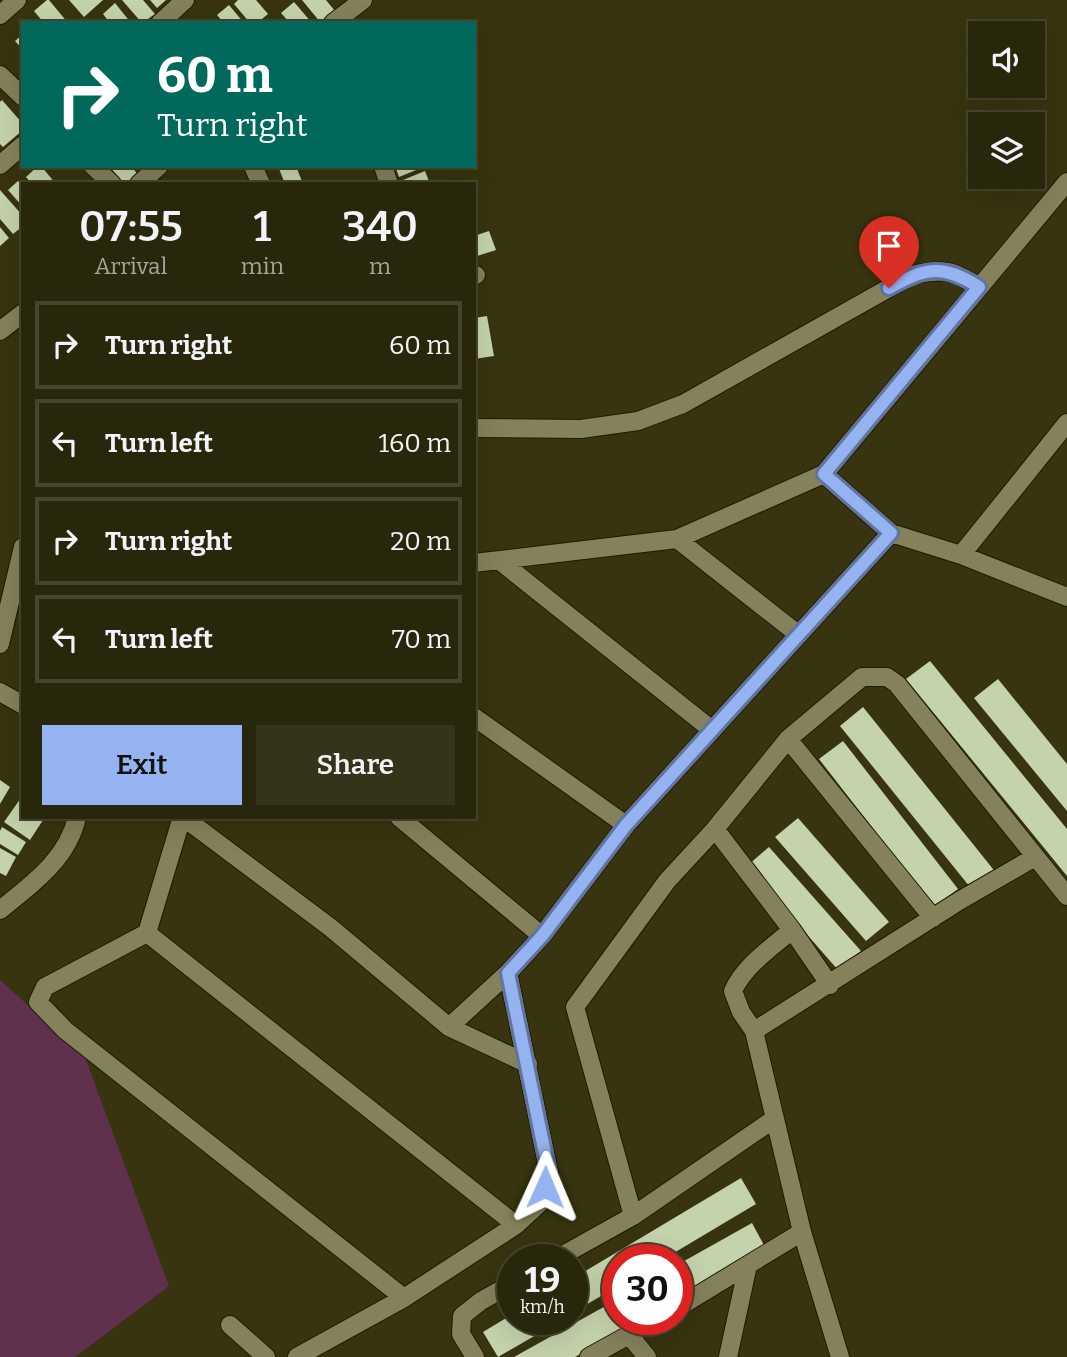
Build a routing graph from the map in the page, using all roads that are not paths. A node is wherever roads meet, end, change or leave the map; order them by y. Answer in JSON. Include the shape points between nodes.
{"nodes":[{"id":1,"x":17,"y":0,"type":"edge"},
{"id":2,"x":185,"y":0,"type":"edge"},
{"id":3,"x":363,"y":0,"type":"edge"},
{"id":4,"x":0,"y":15,"type":"edge"},
{"id":5,"x":162,"y":21,"type":"edge"},
{"id":6,"x":335,"y":21,"type":"edge"},
{"id":7,"x":0,"y":75,"type":"edge"},
{"id":8,"x":21,"y":95,"type":"edge"},
{"id":9,"x":21,"y":147,"type":"edge"},
{"id":10,"x":0,"y":165,"type":"edge"},
{"id":11,"x":95,"y":168,"type":"edge"},
{"id":12,"x":157,"y":168,"type":"edge"},
{"id":13,"x":1067,"y":181,"type":"edge"},
{"id":14,"x":110,"y":182,"type":"edge"},
{"id":15,"x":141,"y":182,"type":"edge"},
{"id":16,"x":979,"y":287,"type":"junction"},
{"id":17,"x":21,"y":315,"type":"edge"},
{"id":18,"x":0,"y":331,"type":"edge"},
{"id":19,"x":1067,"y":423,"type":"edge"},
{"id":20,"x":476,"y":428,"type":"edge"},
{"id":21,"x":824,"y":474,"type":"junction"},
{"id":22,"x":891,"y":533,"type":"junction"},
{"id":23,"x":677,"y":539,"type":"junction"},
{"id":24,"x":21,"y":555,"type":"edge"},
{"id":25,"x":961,"y":555,"type":"junction"},
{"id":26,"x":500,"y":562,"type":"junction"},
{"id":27,"x":476,"y":563,"type":"edge"},
{"id":28,"x":1067,"y":597,"type":"edge"},
{"id":29,"x":799,"y":635,"type":"junction"},
{"id":30,"x":0,"y":643,"type":"edge"},
{"id":31,"x":0,"y":692,"type":"edge"},
{"id":32,"x":21,"y":704,"type":"edge"},
{"id":33,"x":476,"y":718,"type":"edge"},
{"id":34,"x":712,"y":730,"type":"junction"},
{"id":35,"x":788,"y":739,"type":"junction"},
{"id":36,"x":77,"y":819,"type":"edge"},
{"id":37,"x":182,"y":819,"type":"edge"},
{"id":38,"x":186,"y":819,"type":"edge"},
{"id":39,"x":400,"y":819,"type":"edge"},
{"id":40,"x":626,"y":825,"type":"junction"},
{"id":41,"x":715,"y":829,"type":"junction"},
{"id":42,"x":1035,"y":857,"type":"junction"},
{"id":43,"x":1067,"y":899,"type":"edge"},
{"id":44,"x":0,"y":910,"type":"edge"},
{"id":45,"x":933,"y":918,"type":"junction"},
{"id":46,"x":792,"y":930,"type":"junction"},
{"id":47,"x":147,"y":933,"type":"junction"},
{"id":48,"x":542,"y":936,"type":"junction"},
{"id":49,"x":508,"y":973,"type":"junction"},
{"id":50,"x":830,"y":985,"type":"junction"},
{"id":51,"x":449,"y":1027,"type":"junction"},
{"id":52,"x":754,"y":1031,"type":"junction"},
{"id":53,"x":528,"y":1064,"type":"junction"},
{"id":54,"x":774,"y":1119,"type":"junction"},
{"id":55,"x":633,"y":1216,"type":"junction"},
{"id":56,"x":516,"y":1225,"type":"junction"},
{"id":57,"x":802,"y":1232,"type":"junction"},
{"id":58,"x":583,"y":1244,"type":"edge"},
{"id":59,"x":748,"y":1265,"type":"junction"},
{"id":60,"x":497,"y":1292,"type":"edge"},
{"id":61,"x":404,"y":1298,"type":"junction"},
{"id":62,"x":693,"y":1298,"type":"edge"},
{"id":63,"x":230,"y":1325,"type":"dead end"},
{"id":64,"x":629,"y":1335,"type":"joint"},
{"id":65,"x":267,"y":1357,"type":"edge"},
{"id":66,"x":298,"y":1357,"type":"edge"},
{"id":67,"x":475,"y":1357,"type":"edge"},
{"id":68,"x":589,"y":1357,"type":"edge"},
{"id":69,"x":647,"y":1357,"type":"edge"},
{"id":70,"x":728,"y":1357,"type":"edge"},
{"id":71,"x":840,"y":1357,"type":"edge"}],
"edges":[{"from":1,"to":4,"type":"street"},
{"from":2,"to":5,"type":"street"},
{"from":3,"to":6,"type":"street"},
{"from":7,"to":8,"type":"street"},
{"from":9,"to":10,"type":"street"},
{"from":11,"to":14,"type":"street"},
{"from":12,"to":15,"type":"street"},
{"from":13,"to":16,"type":"street"},
{"from":16,"to":20,"type":"street","via":[[940,270],[912,275],[683,404],[638,421],[581,429]]},
{"from":16,"to":21,"type":"street"},
{"from":17,"to":18,"type":"street"},
{"from":19,"to":25,"type":"street"},
{"from":21,"to":22,"type":"street"},
{"from":21,"to":23,"type":"street"},
{"from":22,"to":25,"type":"street"},
{"from":22,"to":29,"type":"street"},
{"from":23,"to":26,"type":"street"},
{"from":23,"to":29,"type":"street"},
{"from":24,"to":30,"type":"street"},
{"from":25,"to":28,"type":"street"},
{"from":26,"to":27,"type":"street"},
{"from":26,"to":34,"type":"street"},
{"from":29,"to":34,"type":"street"},
{"from":31,"to":32,"type":"street"},
{"from":33,"to":40,"type":"street"},
{"from":34,"to":40,"type":"street"},
{"from":35,"to":41,"type":"street"},
{"from":35,"to":42,"type":"street","via":[[862,677],[887,677]]},
{"from":35,"to":45,"type":"street"},
{"from":36,"to":44,"type":"street","via":[[60,855]]},
{"from":37,"to":47,"type":"street"},
{"from":38,"to":51,"type":"street","via":[[331,928]]},
{"from":39,"to":48,"type":"street"},
{"from":40,"to":48,"type":"street"},
{"from":41,"to":46,"type":"street"},
{"from":41,"to":55,"type":"street","via":[[667,881],[575,1007]]},
{"from":42,"to":43,"type":"street"},
{"from":42,"to":45,"type":"street"},
{"from":45,"to":50,"type":"street"},
{"from":46,"to":50,"type":"street"},
{"from":46,"to":52,"type":"street","via":[[738,979],[733,991]]},
{"from":47,"to":56,"type":"street"},
{"from":47,"to":61,"type":"street","via":[[45,987],[38,1002],[65,1030]]},
{"from":48,"to":49,"type":"street"},
{"from":49,"to":51,"type":"street"},
{"from":49,"to":53,"type":"street"},
{"from":50,"to":52,"type":"street"},
{"from":51,"to":53,"type":"street"},
{"from":52,"to":54,"type":"street"},
{"from":53,"to":56,"type":"street","via":[[549,1173],[541,1202]]},
{"from":54,"to":55,"type":"street"},
{"from":54,"to":57,"type":"street"},
{"from":55,"to":58,"type":"street"},
{"from":56,"to":61,"type":"street"},
{"from":57,"to":59,"type":"street"},
{"from":57,"to":71,"type":"street"},
{"from":59,"to":62,"type":"street"},
{"from":59,"to":70,"type":"street"},
{"from":60,"to":67,"type":"street","via":[[462,1316],[461,1334]]},
{"from":61,"to":66,"type":"street"},
{"from":63,"to":65,"type":"street"},
{"from":64,"to":68,"type":"street"},
{"from":64,"to":69,"type":"street"}]}
